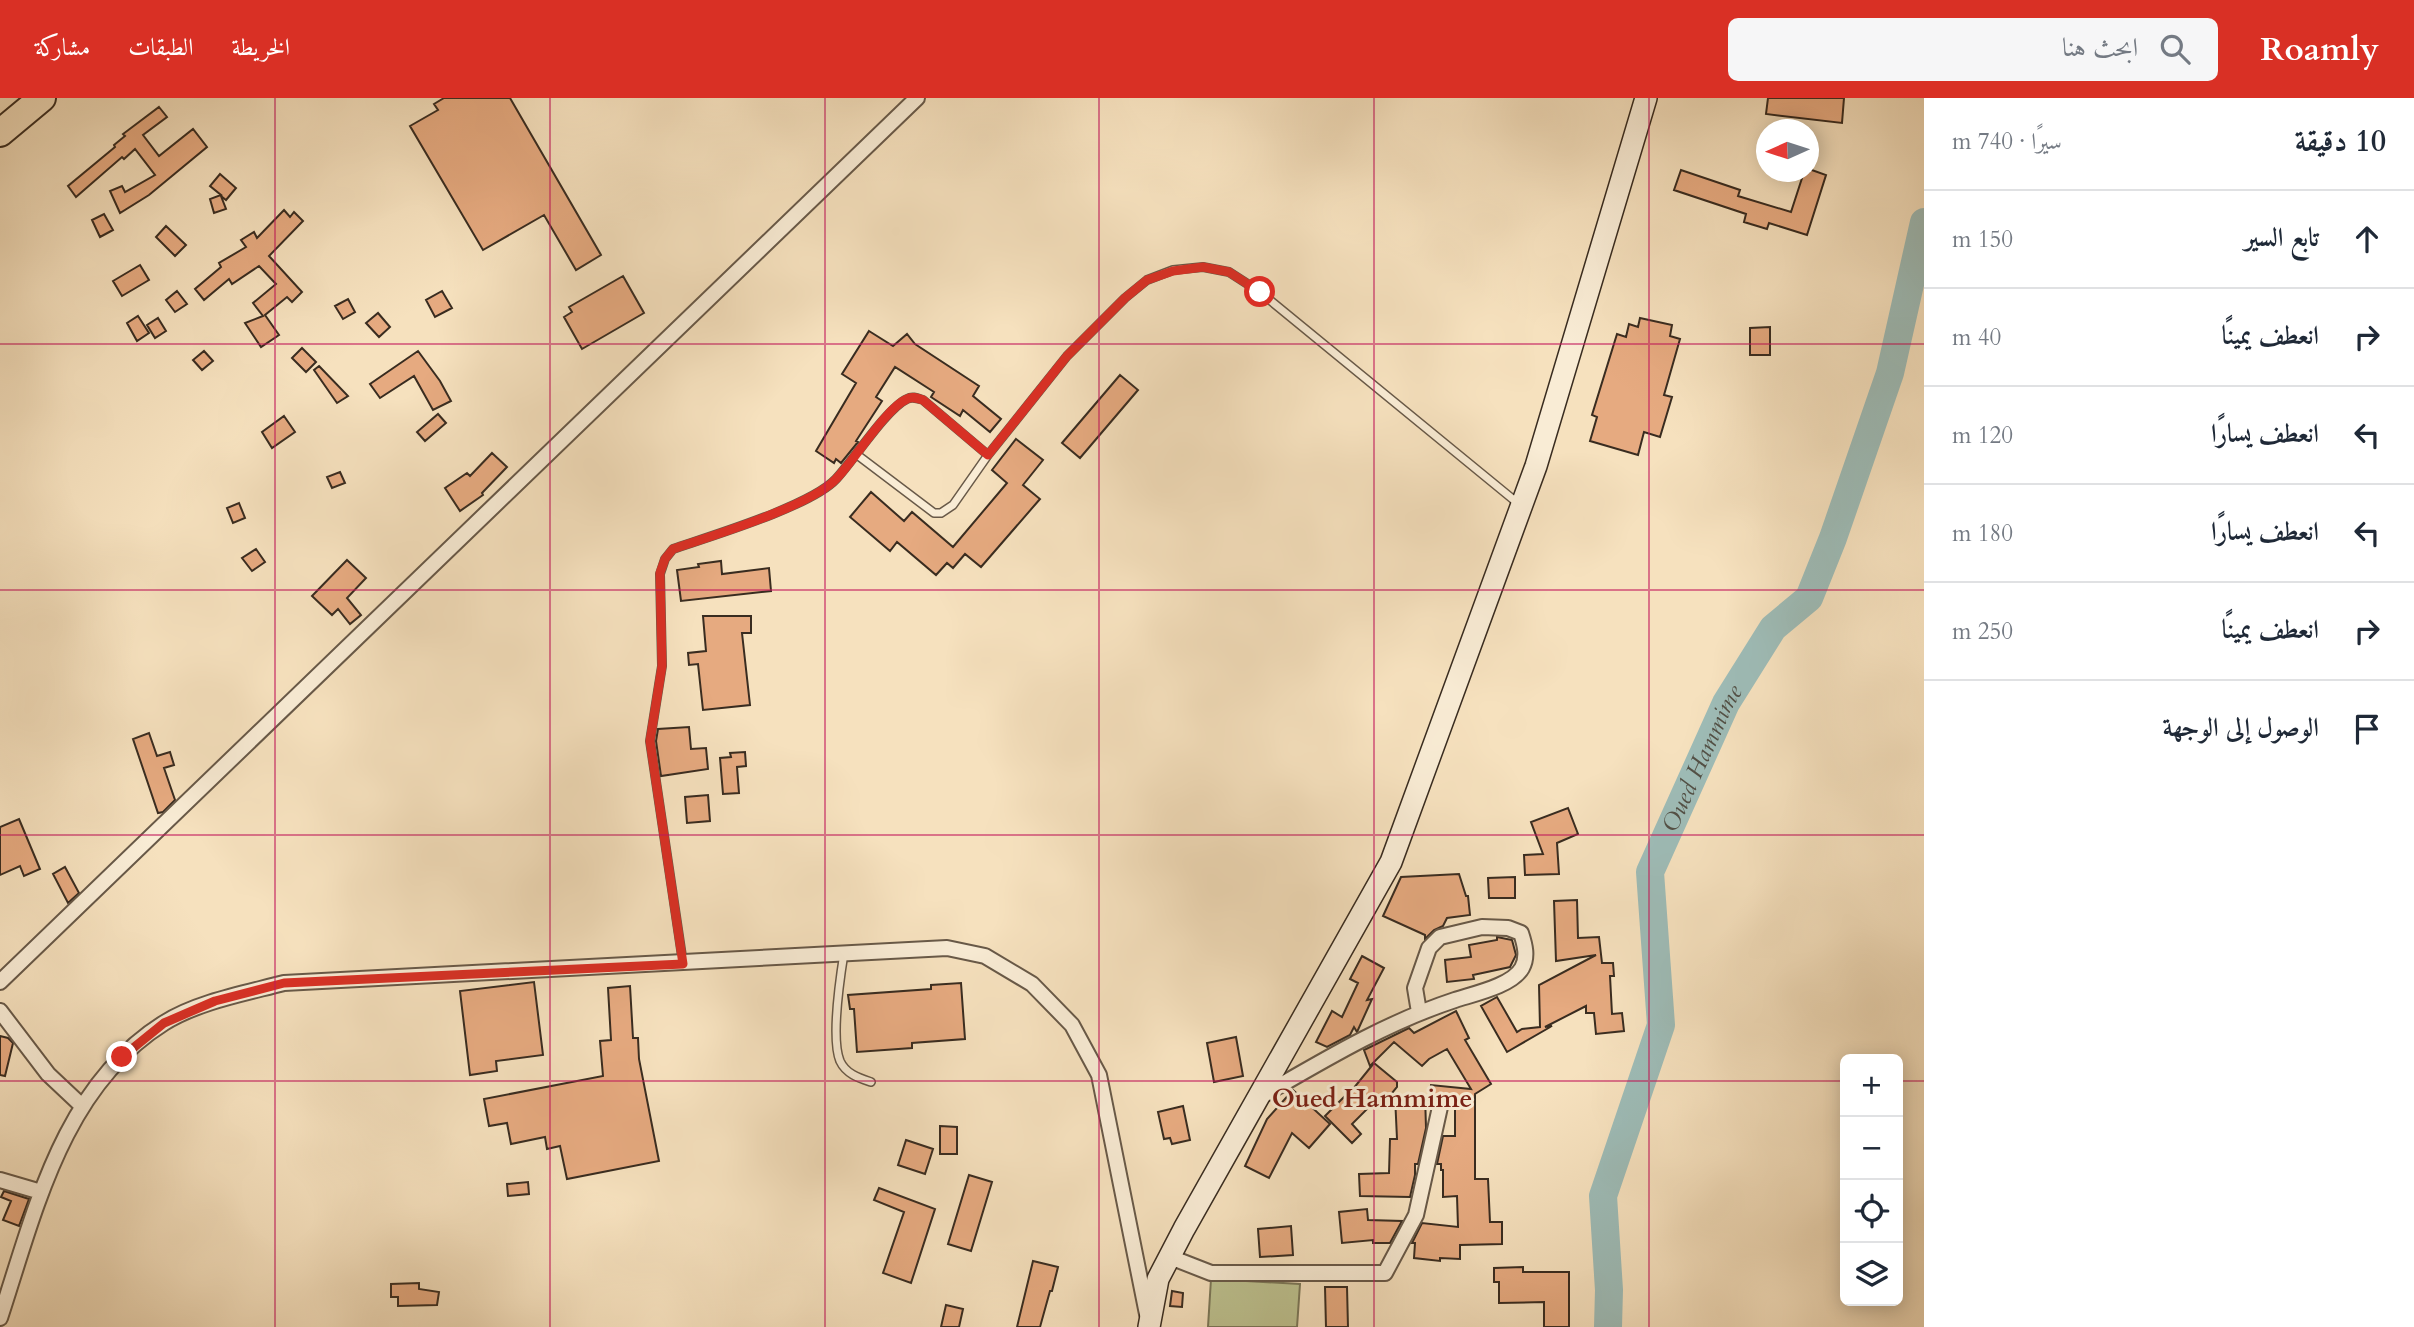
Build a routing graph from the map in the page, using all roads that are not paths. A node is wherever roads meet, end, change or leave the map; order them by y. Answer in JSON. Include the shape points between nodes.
{"nodes":[{"id":1,"x":42,"y":98,"type":"edge"},
{"id":2,"x":918,"y":98,"type":"edge"},
{"id":3,"x":1646,"y":98,"type":"edge"},
{"id":4,"x":0,"y":133,"type":"edge"},
{"id":5,"x":856,"y":454,"type":"junction"},
{"id":6,"x":988,"y":455,"type":"junction"},
{"id":7,"x":1521,"y":506,"type":"junction"},
{"id":8,"x":844,"y":953,"type":"junction"},
{"id":9,"x":683,"y":964,"type":"junction"},
{"id":10,"x":0,"y":982,"type":"edge"},
{"id":11,"x":0,"y":1011,"type":"edge"},
{"id":12,"x":1419,"y":1012,"type":"junction"},
{"id":13,"x":871,"y":1082,"type":"dead end"},
{"id":14,"x":1256,"y":1100,"type":"junction"},
{"id":15,"x":82,"y":1106,"type":"junction"},
{"id":16,"x":1440,"y":1107,"type":"dead end"},
{"id":17,"x":0,"y":1180,"type":"edge"},
{"id":18,"x":41,"y":1192,"type":"junction"},
{"id":19,"x":1170,"y":1257,"type":"junction"},
{"id":20,"x":0,"y":1318,"type":"edge"},
{"id":21,"x":1149,"y":1326,"type":"edge"}],
"edges":[{"from":1,"to":4,"type":"highway"},
{"from":2,"to":10,"type":"street"},
{"from":3,"to":7,"type":"main road"},
{"from":5,"to":6,"type":"lane","via":[[894,408],[915,397]]},
{"from":5,"to":6,"type":"lane","via":[[934,513],[953,505]]},
{"from":5,"to":9,"type":"lane","via":[[834,481],[812,497],[673,549],[660,573],[662,666],[650,741]]},
{"from":6,"to":7,"type":"lane","via":[[1067,356],[1125,298],[1147,280],[1203,267],[1229,272],[1260,292]]},
{"from":7,"to":14,"type":"main road","via":[[1391,862]]},
{"from":8,"to":9,"type":"street"},
{"from":8,"to":13,"type":"lane","via":[[837,1045],[847,1070]]},
{"from":8,"to":21,"type":"street","via":[[947,948],[985,956],[1032,984],[1072,1025],[1099,1075]]},
{"from":9,"to":15,"type":"street","via":[[284,983],[215,1001],[164,1023],[122,1057]]},
{"from":11,"to":15,"type":"street","via":[[48,1074]]},
{"from":12,"to":12,"type":"street","via":[[1505,983],[1521,969],[1527,950],[1521,933],[1482,927],[1440,937],[1429,948],[1415,988]]},
{"from":12,"to":14,"type":"street","via":[[1360,1039]]},
{"from":14,"to":19,"type":"main road"},
{"from":15,"to":18,"type":"street"},
{"from":16,"to":19,"type":"street","via":[[1416,1215],[1385,1273],[1211,1273]]},
{"from":17,"to":18,"type":"street"},
{"from":18,"to":20,"type":"street"},
{"from":19,"to":21,"type":"main road","via":[[1158,1279]]}]}
